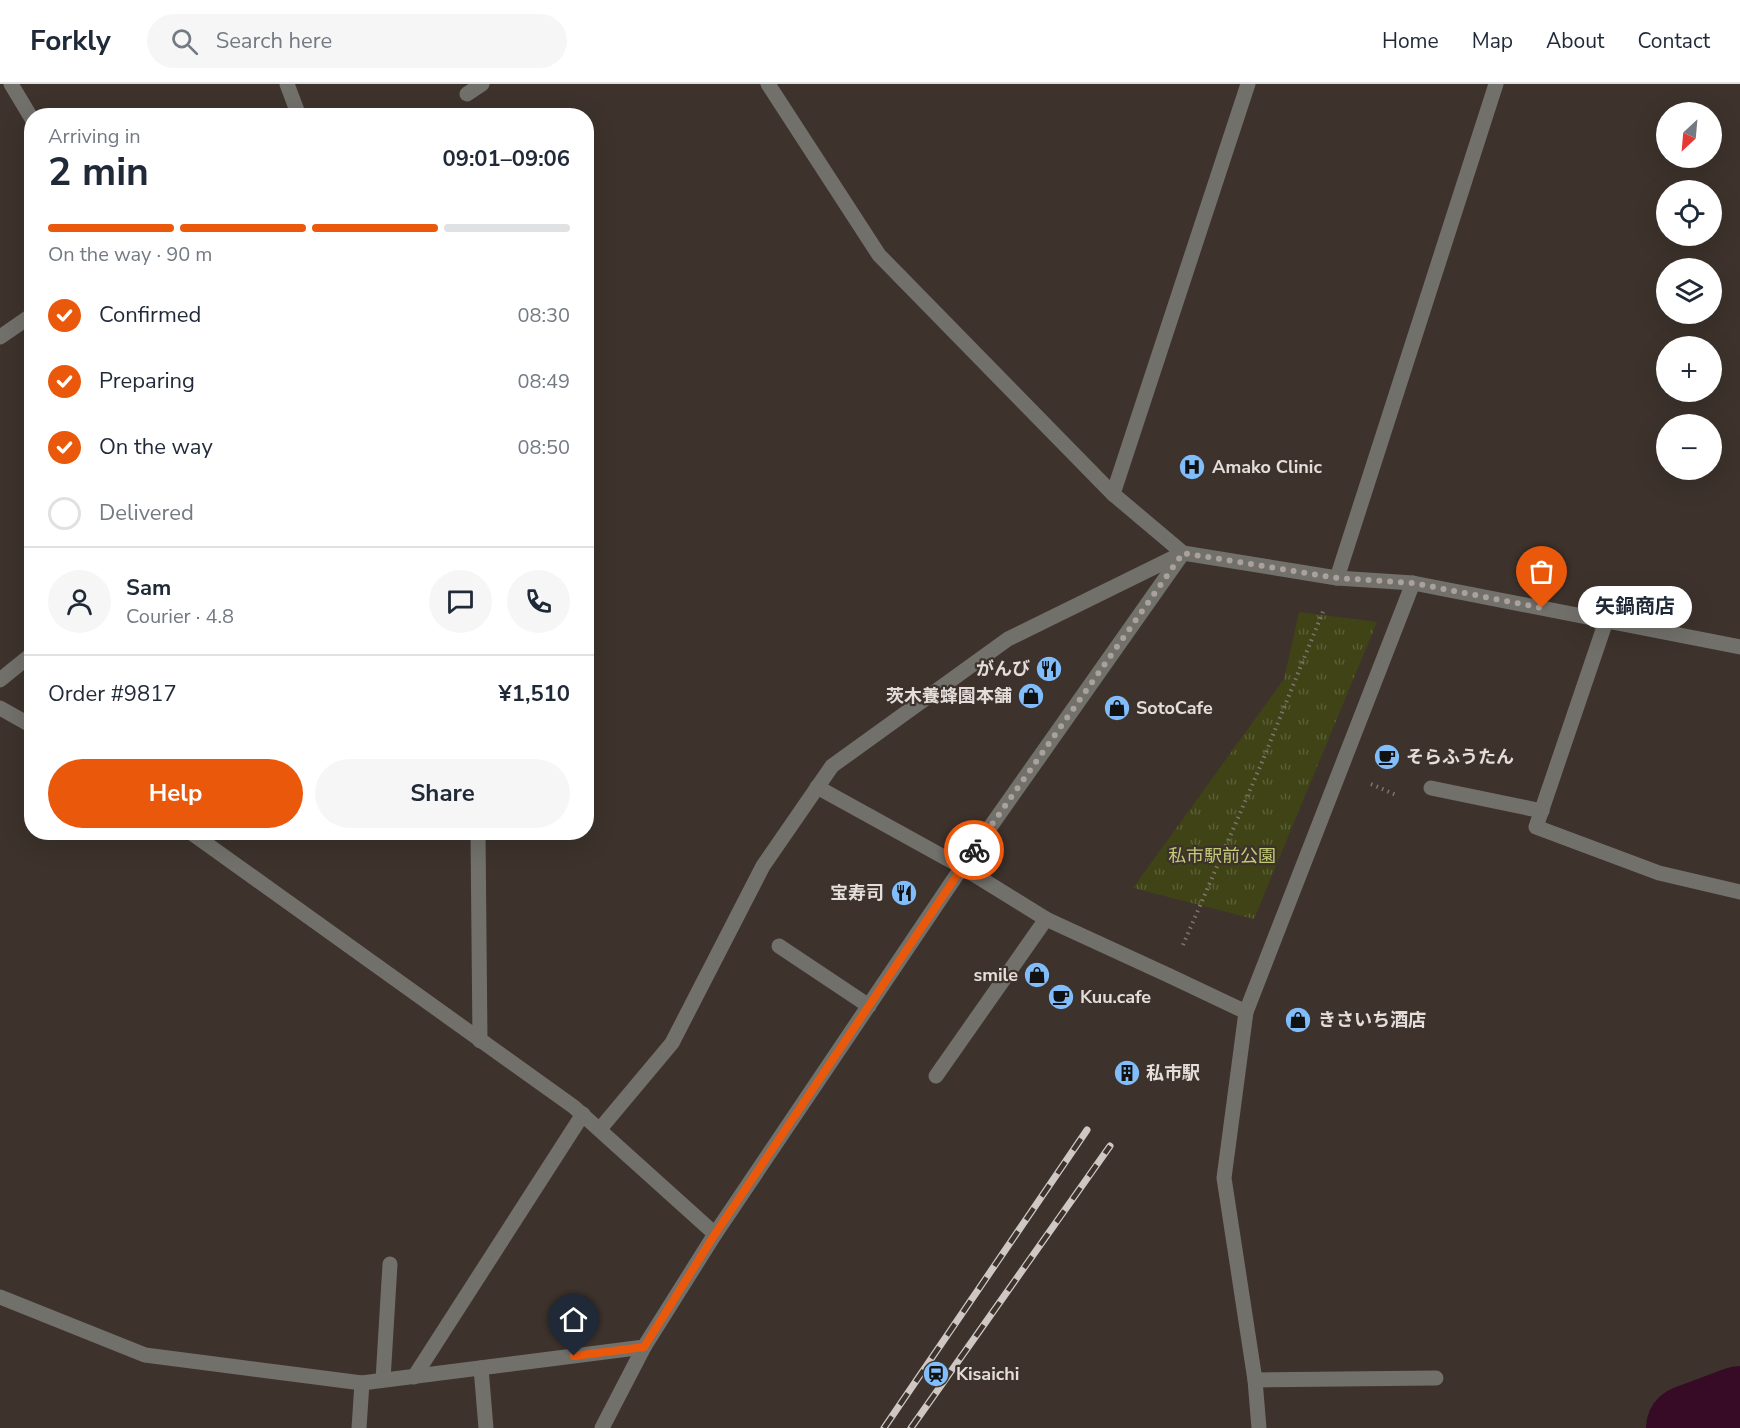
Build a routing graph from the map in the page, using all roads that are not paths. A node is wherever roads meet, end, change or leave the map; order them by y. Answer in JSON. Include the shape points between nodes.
{"nodes":[{"id":1,"x":11,"y":84,"type":"edge"},
{"id":2,"x":287,"y":84,"type":"edge"},
{"id":3,"x":482,"y":84,"type":"edge"},
{"id":4,"x":768,"y":84,"type":"edge"},
{"id":5,"x":1248,"y":84,"type":"edge"},
{"id":6,"x":1496,"y":84,"type":"edge"},
{"id":7,"x":467,"y":94,"type":"dead end"},
{"id":8,"x":25,"y":108,"type":"edge"},
{"id":9,"x":296,"y":108,"type":"edge"},
{"id":10,"x":24,"y":320,"type":"edge"},
{"id":11,"x":0,"y":337,"type":"edge"},
{"id":12,"x":1113,"y":494,"type":"junction"},
{"id":13,"x":1183,"y":553,"type":"junction"},
{"id":14,"x":1337,"y":578,"type":"junction"},
{"id":15,"x":1413,"y":583,"type":"junction"},
{"id":16,"x":1606,"y":621,"type":"junction"},
{"id":17,"x":1740,"y":647,"type":"edge"},
{"id":18,"x":24,"y":660,"type":"edge"},
{"id":19,"x":0,"y":680,"type":"edge"},
{"id":20,"x":0,"y":708,"type":"edge"},
{"id":21,"x":24,"y":722,"type":"edge"},
{"id":22,"x":817,"y":788,"type":"junction"},
{"id":23,"x":1431,"y":788,"type":"dead end"},
{"id":24,"x":1542,"y":811,"type":"junction"},
{"id":25,"x":201,"y":840,"type":"edge"},
{"id":26,"x":478,"y":840,"type":"edge"},
{"id":27,"x":962,"y":867,"type":"junction"},
{"id":28,"x":1740,"y":892,"type":"edge"},
{"id":29,"x":1046,"y":919,"type":"junction"},
{"id":30,"x":779,"y":946,"type":"dead end"},
{"id":31,"x":869,"y":1005,"type":"junction"},
{"id":32,"x":1246,"y":1012,"type":"junction"},
{"id":33,"x":480,"y":1041,"type":"junction"},
{"id":34,"x":936,"y":1076,"type":"dead end"},
{"id":35,"x":583,"y":1114,"type":"junction"},
{"id":36,"x":600,"y":1130,"type":"junction"},
{"id":37,"x":715,"y":1234,"type":"junction"},
{"id":38,"x":390,"y":1264,"type":"dead end"},
{"id":39,"x":0,"y":1297,"type":"edge"},
{"id":40,"x":644,"y":1347,"type":"junction"},
{"id":41,"x":481,"y":1368,"type":"junction"},
{"id":42,"x":414,"y":1377,"type":"junction"},
{"id":43,"x":1436,"y":1378,"type":"dead end"},
{"id":44,"x":383,"y":1380,"type":"junction"},
{"id":45,"x":1255,"y":1380,"type":"junction"},
{"id":46,"x":362,"y":1383,"type":"junction"},
{"id":47,"x":359,"y":1428,"type":"edge"},
{"id":48,"x":486,"y":1428,"type":"edge"},
{"id":49,"x":602,"y":1428,"type":"edge"},
{"id":50,"x":1259,"y":1428,"type":"edge"}],
"edges":[{"from":1,"to":8,"type":"street"},
{"from":2,"to":9,"type":"street"},
{"from":3,"to":7,"type":"street"},
{"from":4,"to":12,"type":"street","via":[[879,255]]},
{"from":5,"to":12,"type":"street"},
{"from":6,"to":14,"type":"street"},
{"from":10,"to":11,"type":"street"},
{"from":12,"to":13,"type":"street"},
{"from":13,"to":14,"type":"street"},
{"from":13,"to":22,"type":"street","via":[[1008,639],[832,766]]},
{"from":13,"to":27,"type":"street"},
{"from":14,"to":15,"type":"street"},
{"from":15,"to":16,"type":"street"},
{"from":15,"to":32,"type":"street"},
{"from":16,"to":17,"type":"street"},
{"from":16,"to":24,"type":"street"},
{"from":18,"to":19,"type":"street"},
{"from":20,"to":21,"type":"street"},
{"from":22,"to":27,"type":"street"},
{"from":22,"to":36,"type":"street","via":[[763,867],[672,1042]]},
{"from":23,"to":24,"type":"street"},
{"from":24,"to":28,"type":"street","via":[[1536,827],[1659,873]]},
{"from":25,"to":33,"type":"street"},
{"from":26,"to":33,"type":"street"},
{"from":27,"to":29,"type":"street"},
{"from":27,"to":31,"type":"street"},
{"from":29,"to":32,"type":"street"},
{"from":29,"to":34,"type":"street"},
{"from":30,"to":31,"type":"street"},
{"from":31,"to":37,"type":"street"},
{"from":32,"to":45,"type":"street","via":[[1224,1178]]},
{"from":33,"to":35,"type":"street"},
{"from":35,"to":36,"type":"street"},
{"from":35,"to":42,"type":"street"},
{"from":36,"to":37,"type":"street"},
{"from":37,"to":40,"type":"street"},
{"from":38,"to":44,"type":"street"},
{"from":39,"to":46,"type":"street","via":[[145,1355]]},
{"from":40,"to":41,"type":"street"},
{"from":40,"to":49,"type":"street"},
{"from":41,"to":42,"type":"street"},
{"from":41,"to":48,"type":"street"},
{"from":42,"to":44,"type":"street"},
{"from":43,"to":45,"type":"street"},
{"from":44,"to":46,"type":"street"},
{"from":45,"to":50,"type":"street"},
{"from":46,"to":47,"type":"street"}]}
